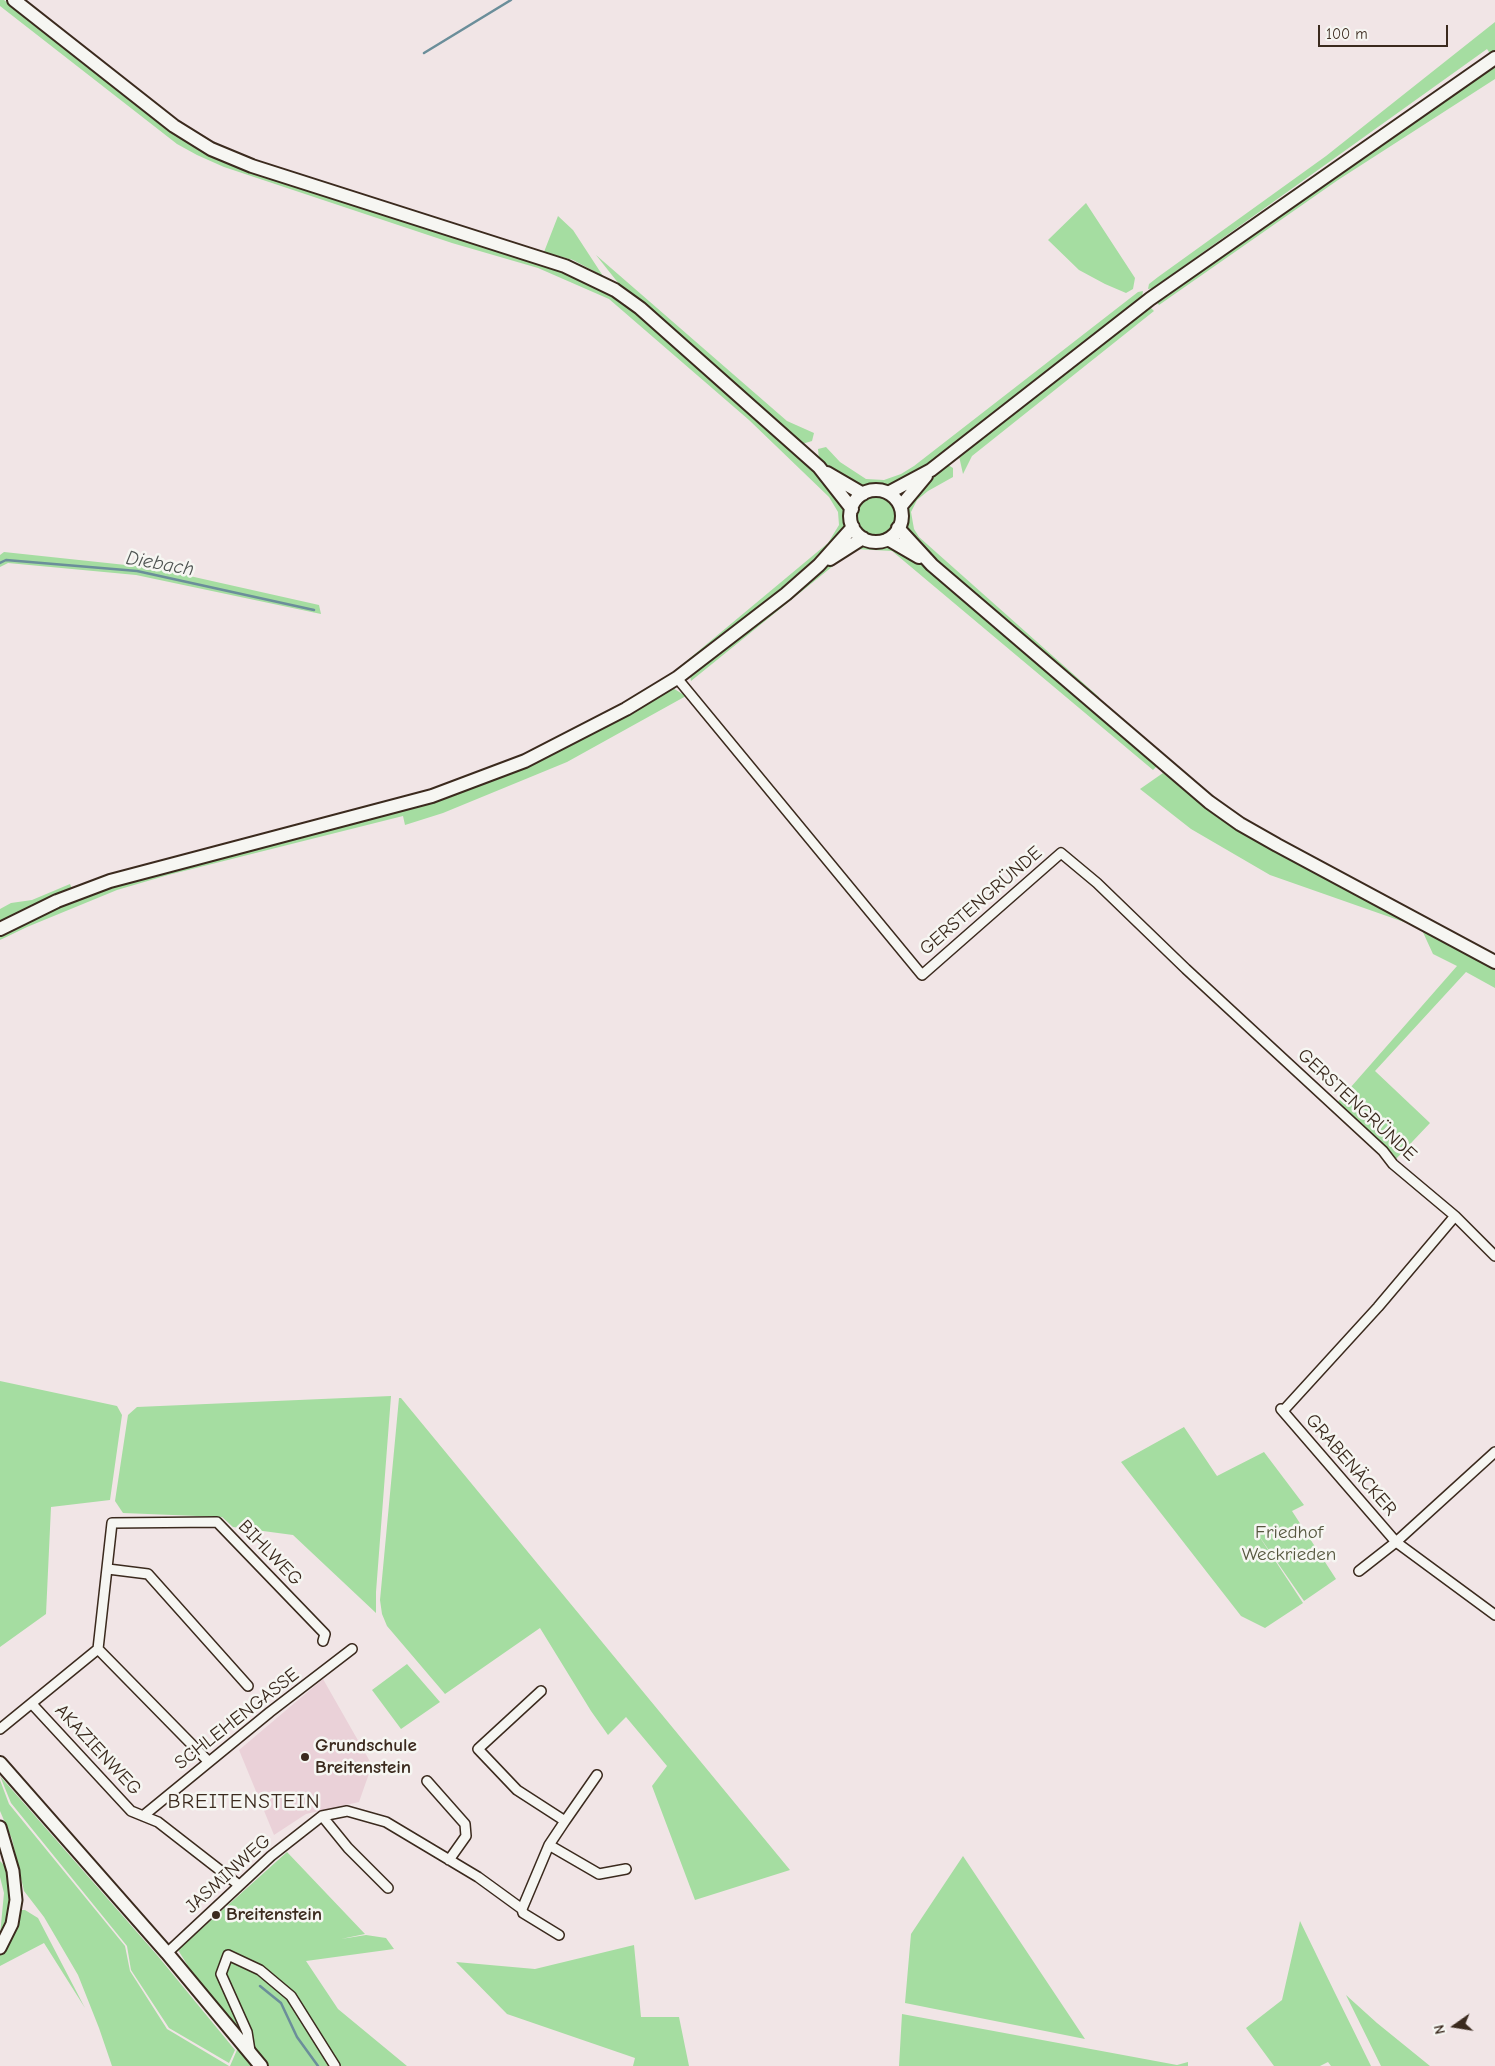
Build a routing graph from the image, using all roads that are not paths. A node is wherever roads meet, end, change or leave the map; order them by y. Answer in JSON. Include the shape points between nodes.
{"nodes":[{"id":1,"x":14,"y":0,"type":"edge"},
{"id":2,"x":1493,"y":59,"type":"edge"},
{"id":3,"x":819,"y":467,"type":"junction"},
{"id":4,"x":931,"y":470,"type":"junction"},
{"id":5,"x":888,"y":493,"type":"junction"},
{"id":6,"x":863,"y":494,"type":"junction"},
{"id":7,"x":900,"y":506,"type":"junction"},
{"id":8,"x":852,"y":509,"type":"junction"},
{"id":9,"x":853,"y":527,"type":"junction"},
{"id":10,"x":898,"y":528,"type":"junction"},
{"id":11,"x":863,"y":538,"type":"junction"},
{"id":12,"x":888,"y":539,"type":"junction"},
{"id":13,"x":819,"y":565,"type":"junction"},
{"id":14,"x":932,"y":565,"type":"junction"},
{"id":15,"x":678,"y":678,"type":"junction"},
{"id":16,"x":0,"y":929,"type":"edge"},
{"id":17,"x":1495,"y":962,"type":"edge"},
{"id":18,"x":1455,"y":1216,"type":"junction"},
{"id":19,"x":1495,"y":1256,"type":"edge"},
{"id":20,"x":1495,"y":1452,"type":"edge"},
{"id":21,"x":1396,"y":1542,"type":"junction"},
{"id":22,"x":108,"y":1569,"type":"junction"},
{"id":23,"x":1358,"y":1571,"type":"dead end"},
{"id":24,"x":1495,"y":1616,"type":"edge"},
{"id":25,"x":324,"y":1641,"type":"dead end"},
{"id":26,"x":352,"y":1649,"type":"dead end"},
{"id":27,"x":98,"y":1650,"type":"junction"},
{"id":28,"x":248,"y":1686,"type":"dead end"},
{"id":29,"x":541,"y":1691,"type":"dead end"},
{"id":30,"x":32,"y":1704,"type":"junction"},
{"id":31,"x":0,"y":1729,"type":"edge"},
{"id":32,"x":208,"y":1761,"type":"junction"},
{"id":33,"x":0,"y":1763,"type":"edge"},
{"id":34,"x":597,"y":1775,"type":"dead end"},
{"id":35,"x":427,"y":1781,"type":"dead end"},
{"id":36,"x":143,"y":1816,"type":"junction"},
{"id":37,"x":322,"y":1816,"type":"junction"},
{"id":38,"x":565,"y":1821,"type":"junction"},
{"id":39,"x":0,"y":1827,"type":"edge"},
{"id":40,"x":549,"y":1845,"type":"junction"},
{"id":41,"x":449,"y":1860,"type":"junction"},
{"id":42,"x":626,"y":1868,"type":"dead end"},
{"id":43,"x":240,"y":1885,"type":"junction"},
{"id":44,"x":388,"y":1888,"type":"dead end"},
{"id":45,"x":522,"y":1910,"type":"junction"},
{"id":46,"x":559,"y":1935,"type":"dead end"},
{"id":47,"x":0,"y":1948,"type":"edge"},
{"id":48,"x":167,"y":1953,"type":"junction"},
{"id":49,"x":250,"y":2051,"type":"junction"},
{"id":50,"x":261,"y":2066,"type":"edge"},
{"id":51,"x":335,"y":2066,"type":"edge"}],
"edges":[{"from":1,"to":3,"type":"main road","via":[[174,126],[211,149],[252,166],[565,266],[615,290]]},
{"from":2,"to":4,"type":"main road","via":[[1150,299]]},
{"from":3,"to":6,"type":"main road"},
{"from":3,"to":8,"type":"main road"},
{"from":4,"to":5,"type":"main road"},
{"from":4,"to":7,"type":"main road"},
{"from":5,"to":6,"type":"main road","via":[[880,490]]},
{"from":5,"to":7,"type":"main road"},
{"from":6,"to":8,"type":"main road"},
{"from":7,"to":10,"type":"main road","via":[[902,516]]},
{"from":8,"to":9,"type":"main road"},
{"from":9,"to":11,"type":"main road"},
{"from":9,"to":13,"type":"main road"},
{"from":10,"to":12,"type":"main road"},
{"from":10,"to":14,"type":"main road"},
{"from":11,"to":12,"type":"main road"},
{"from":11,"to":13,"type":"main road"},
{"from":12,"to":14,"type":"main road"},
{"from":13,"to":15,"type":"main road"},
{"from":14,"to":17,"type":"main road","via":[[1209,802],[1270,841]]},
{"from":15,"to":16,"type":"main road","via":[[525,761],[450,789],[338,822],[110,881],[57,901]]},
{"from":15,"to":18,"type":"street","name":"GERSTENGRÜNDE","via":[[922,975],[1061,853],[1097,883],[1186,970],[1383,1151],[1393,1164]]},
{"from":18,"to":19,"type":"street","name":"GERSTENGRÜNDE"},
{"from":18,"to":21,"type":"street","name":"GRABENÄCKER","via":[[1378,1307],[1282,1410]]},
{"from":20,"to":21,"type":"street"},
{"from":21,"to":23,"type":"street"},
{"from":21,"to":24,"type":"street","name":"GRABENÄCKER"},
{"from":22,"to":25,"type":"street","name":"BIHLWEG","via":[[112,1523],[217,1522],[325,1634]]},
{"from":22,"to":27,"type":"street"},
{"from":22,"to":28,"type":"street","via":[[148,1574]]},
{"from":26,"to":32,"type":"street","name":"SCHLEHENGASSE"},
{"from":27,"to":30,"type":"street"},
{"from":27,"to":32,"type":"street"},
{"from":29,"to":38,"type":"street","via":[[478,1748],[517,1790]]},
{"from":30,"to":31,"type":"street"},
{"from":30,"to":36,"type":"street","name":"AKAZIENWEG","via":[[117,1797]]},
{"from":32,"to":36,"type":"street","name":"SCHLEHENGASSE"},
{"from":33,"to":48,"type":"main road"},
{"from":34,"to":38,"type":"street"},
{"from":35,"to":41,"type":"street","via":[[465,1824],[466,1836]]},
{"from":36,"to":43,"type":"street","name":"AKAZIENWEG","via":[[158,1822]]},
{"from":37,"to":41,"type":"street","name":"JASMINWEG","via":[[347,1812],[386,1822]]},
{"from":37,"to":43,"type":"street","name":"JASMINWEG"},
{"from":37,"to":44,"type":"street"},
{"from":38,"to":40,"type":"street"},
{"from":39,"to":47,"type":"street","via":[[13,1871],[16,1900],[12,1924]]},
{"from":40,"to":42,"type":"street","via":[[598,1874]]},
{"from":40,"to":45,"type":"street"},
{"from":41,"to":45,"type":"street","name":"JASMINWEG"},
{"from":43,"to":48,"type":"street","name":"JASMINWEG"},
{"from":45,"to":46,"type":"street","name":"JASMINWEG"},
{"from":48,"to":49,"type":"main road"},
{"from":49,"to":50,"type":"main road"},
{"from":49,"to":51,"type":"street","via":[[247,2032],[221,1974],[228,1955],[260,1970],[291,1996]]}]}
